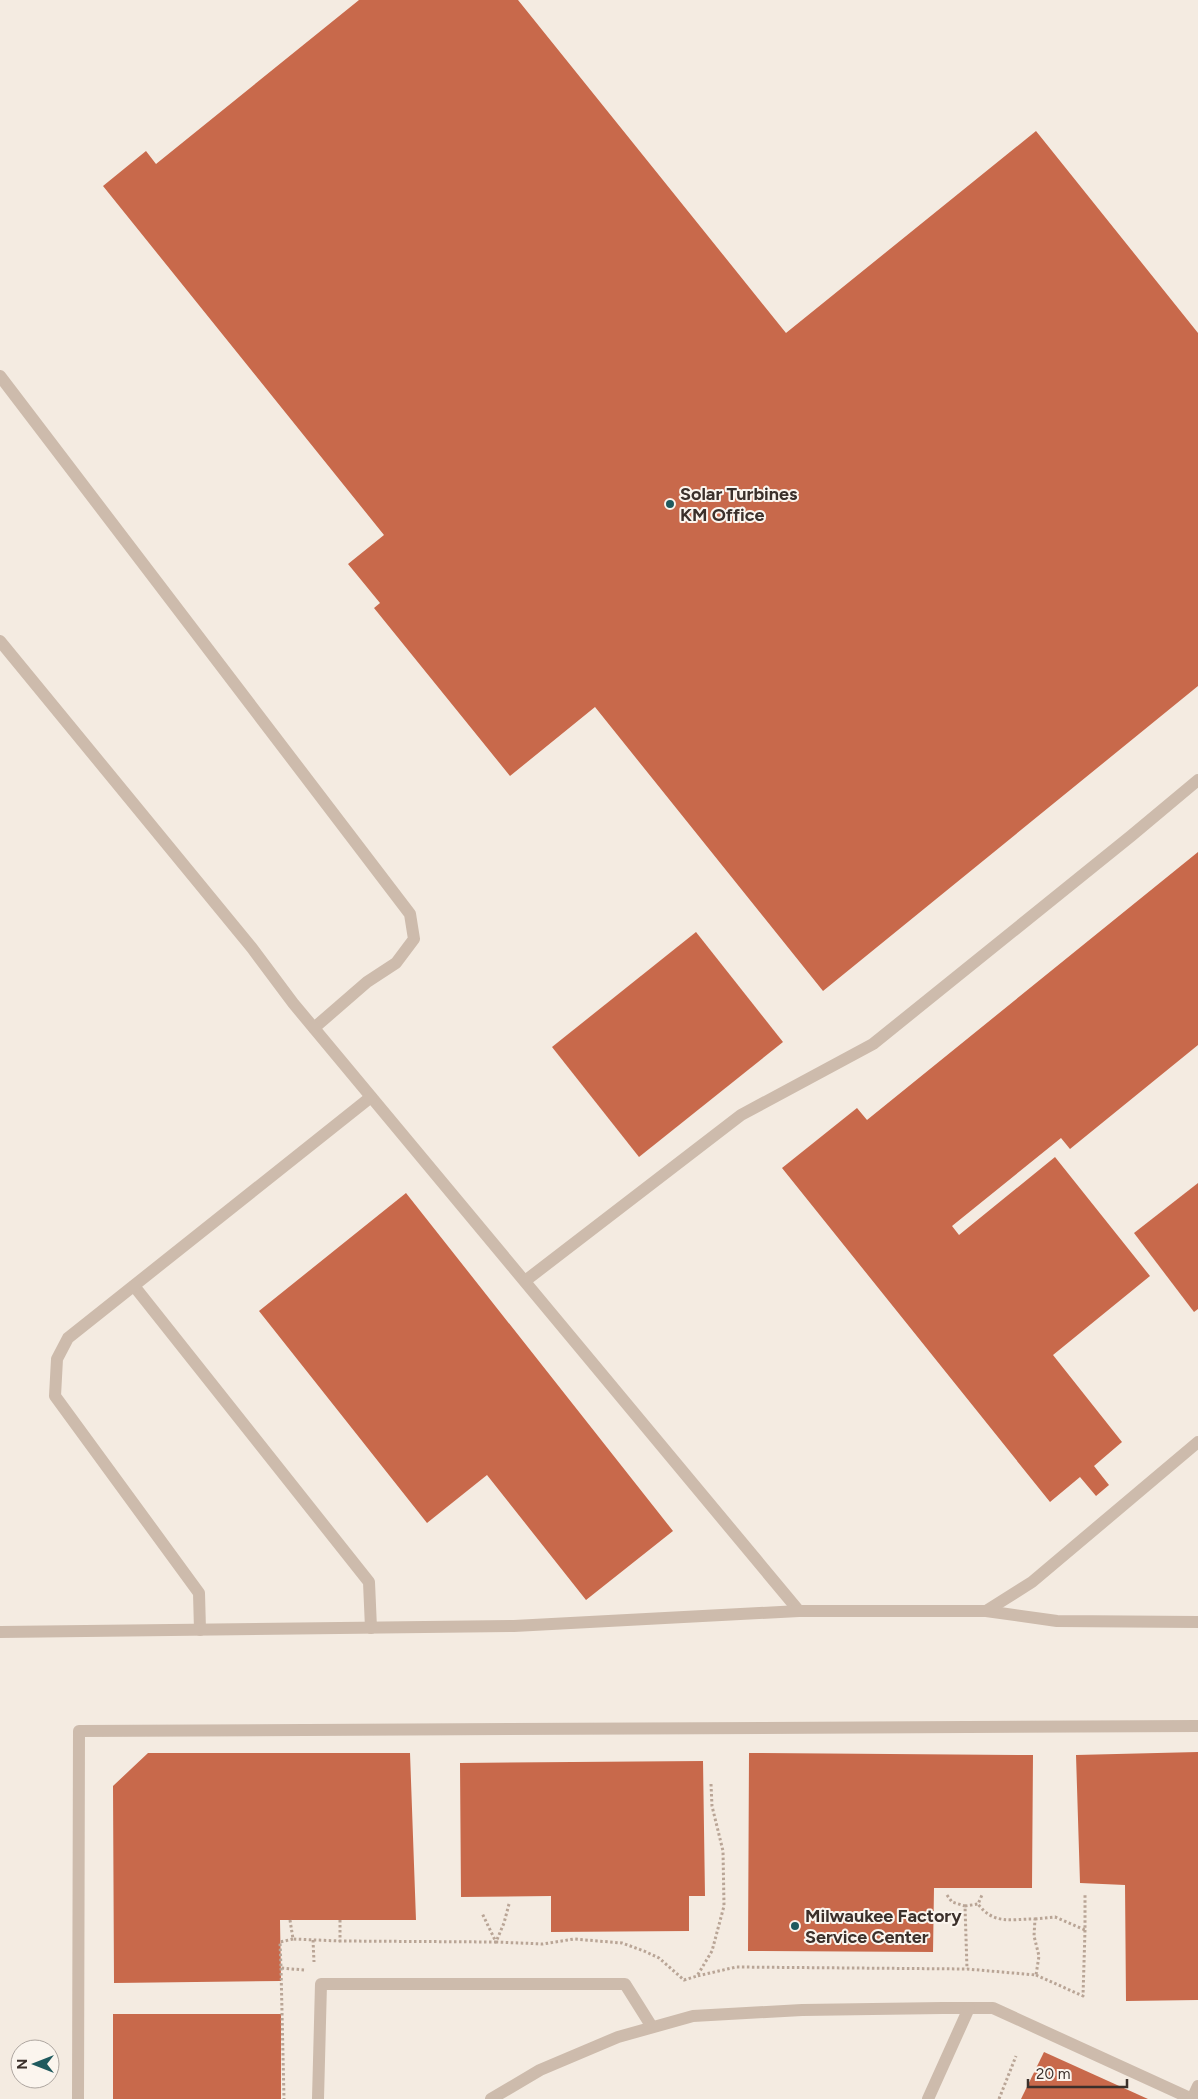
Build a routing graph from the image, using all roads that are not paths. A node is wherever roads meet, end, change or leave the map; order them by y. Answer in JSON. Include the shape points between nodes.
{"nodes":[{"id":1,"x":0,"y":376,"type":"edge"},
{"id":2,"x":0,"y":641,"type":"edge"},
{"id":3,"x":1198,"y":780,"type":"edge"},
{"id":4,"x":314,"y":1028,"type":"junction"},
{"id":5,"x":371,"y":1097,"type":"junction"},
{"id":6,"x":525,"y":1281,"type":"junction"},
{"id":7,"x":134,"y":1286,"type":"junction"},
{"id":8,"x":1198,"y":1442,"type":"edge"},
{"id":9,"x":799,"y":1610,"type":"junction"},
{"id":10,"x":986,"y":1610,"type":"junction"},
{"id":11,"x":1198,"y":1622,"type":"edge"},
{"id":12,"x":371,"y":1628,"type":"junction"},
{"id":13,"x":200,"y":1630,"type":"junction"},
{"id":14,"x":0,"y":1632,"type":"edge"},
{"id":15,"x":1198,"y":1726,"type":"edge"},
{"id":16,"x":969,"y":2008,"type":"junction"},
{"id":17,"x":652,"y":2027,"type":"junction"},
{"id":18,"x":1198,"y":2086,"type":"edge"},
{"id":19,"x":78,"y":2099,"type":"edge"},
{"id":20,"x":318,"y":2099,"type":"edge"},
{"id":21,"x":491,"y":2099,"type":"edge"},
{"id":22,"x":928,"y":2099,"type":"edge"},
{"id":23,"x":1192,"y":2099,"type":"edge"}],
"edges":[{"from":1,"to":4,"type":"lane","via":[[410,914],[414,940],[396,962],[366,982]]},
{"from":2,"to":4,"type":"lane","via":[[246,940]]},
{"from":3,"to":6,"type":"lane","via":[[873,1044],[741,1115]]},
{"from":4,"to":5,"type":"lane"},
{"from":5,"to":6,"type":"lane"},
{"from":5,"to":7,"type":"lane"},
{"from":6,"to":9,"type":"lane"},
{"from":7,"to":12,"type":"lane","via":[[369,1582]]},
{"from":7,"to":13,"type":"lane","via":[[68,1338],[57,1359],[55,1396],[199,1592]]},
{"from":8,"to":10,"type":"lane","via":[[1032,1582]]},
{"from":9,"to":10,"type":"lane"},
{"from":9,"to":12,"type":"lane","via":[[514,1626]]},
{"from":10,"to":11,"type":"lane","via":[[1057,1621]]},
{"from":12,"to":13,"type":"lane"},
{"from":13,"to":14,"type":"lane"},
{"from":15,"to":19,"type":"lane","via":[[79,1731]]},
{"from":16,"to":17,"type":"lane","via":[[802,2010],[693,2016]]},
{"from":16,"to":22,"type":"lane"},
{"from":16,"to":23,"type":"lane","via":[[993,2008]]},
{"from":17,"to":20,"type":"lane","via":[[625,1984],[321,1984]]},
{"from":17,"to":21,"type":"lane","via":[[618,2037],[540,2070]]},
{"from":18,"to":23,"type":"lane"}]}
